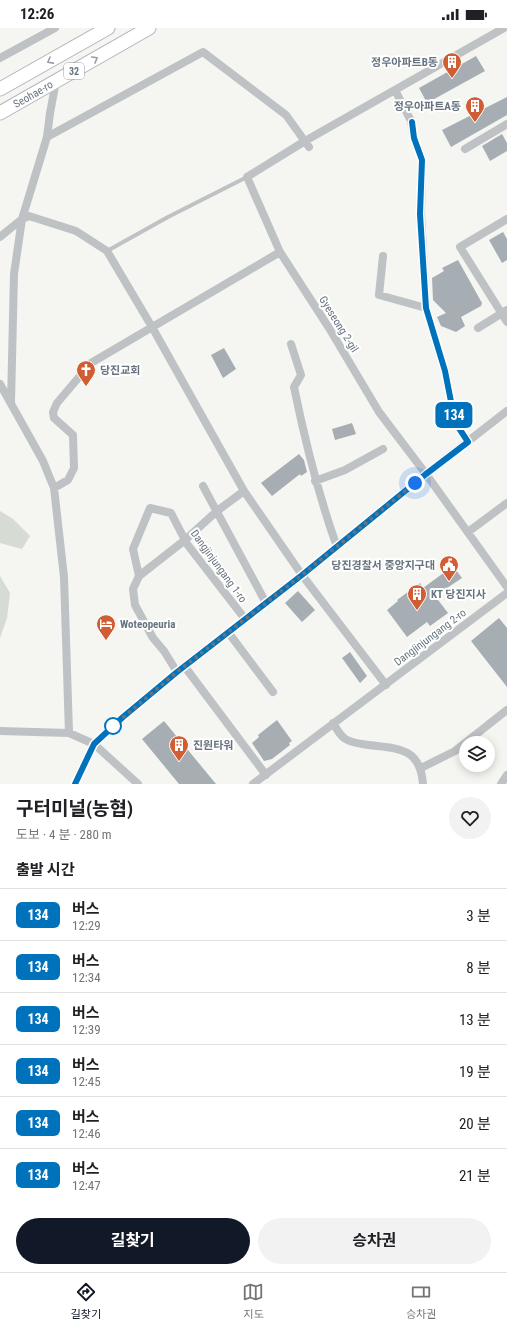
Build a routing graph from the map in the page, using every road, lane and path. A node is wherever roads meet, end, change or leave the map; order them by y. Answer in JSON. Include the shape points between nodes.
{"nodes":[{"id":1,"x":55,"y":28,"type":"edge"},
{"id":2,"x":108,"y":28,"type":"edge"},
{"id":3,"x":149,"y":28,"type":"edge"},
{"id":4,"x":504,"y":28,"type":"edge"},
{"id":5,"x":0,"y":58,"type":"edge"},
{"id":6,"x":56,"y":81,"type":"junction"},
{"id":7,"x":0,"y":89,"type":"edge"},
{"id":8,"x":395,"y":90,"type":"junction"},
{"id":9,"x":0,"y":113,"type":"edge"},
{"id":10,"x":507,"y":124,"type":"edge"},
{"id":11,"x":47,"y":137,"type":"junction"},
{"id":12,"x":307,"y":144,"type":"junction"},
{"id":13,"x":465,"y":149,"type":"dead end"},
{"id":14,"x":247,"y":177,"type":"junction"},
{"id":15,"x":22,"y":219,"type":"junction"},
{"id":16,"x":507,"y":219,"type":"edge"},
{"id":17,"x":0,"y":237,"type":"edge"},
{"id":18,"x":108,"y":251,"type":"junction"},
{"id":19,"x":280,"y":252,"type":"junction"},
{"id":20,"x":383,"y":256,"type":"dead end"},
{"id":21,"x":426,"y":308,"type":"junction"},
{"id":22,"x":504,"y":312,"type":"edge"},
{"id":23,"x":507,"y":322,"type":"edge"},
{"id":24,"x":152,"y":326,"type":"junction"},
{"id":25,"x":478,"y":328,"type":"dead end"},
{"id":26,"x":292,"y":344,"type":"dead end"},
{"id":27,"x":0,"y":384,"type":"edge"},
{"id":28,"x":11,"y":403,"type":"junction"},
{"id":29,"x":507,"y":411,"type":"edge"},
{"id":30,"x":468,"y":442,"type":"junction"},
{"id":31,"x":383,"y":449,"type":"dead end"},
{"id":32,"x":426,"y":474,"type":"junction"},
{"id":33,"x":315,"y":481,"type":"junction"},
{"id":34,"x":203,"y":486,"type":"dead end"},
{"id":35,"x":54,"y":488,"type":"junction"},
{"id":36,"x":244,"y":491,"type":"junction"},
{"id":37,"x":507,"y":503,"type":"edge"},
{"id":38,"x":217,"y":511,"type":"junction"},
{"id":39,"x":468,"y":532,"type":"junction"},
{"id":40,"x":185,"y":540,"type":"junction"},
{"id":41,"x":336,"y":547,"type":"junction"},
{"id":42,"x":302,"y":575,"type":"junction"},
{"id":43,"x":139,"y":576,"type":"junction"},
{"id":44,"x":507,"y":587,"type":"edge"},
{"id":45,"x":507,"y":593,"type":"edge"},
{"id":46,"x":266,"y":603,"type":"junction"},
{"id":47,"x":245,"y":619,"type":"junction"},
{"id":48,"x":228,"y":632,"type":"junction"},
{"id":49,"x":185,"y":667,"type":"junction"},
{"id":50,"x":177,"y":672,"type":"junction"},
{"id":51,"x":386,"y":685,"type":"junction"},
{"id":52,"x":272,"y":692,"type":"dead end"},
{"id":53,"x":507,"y":710,"type":"edge"},
{"id":54,"x":333,"y":723,"type":"junction"},
{"id":55,"x":0,"y":731,"type":"edge"},
{"id":56,"x":70,"y":733,"type":"junction"},
{"id":57,"x":94,"y":744,"type":"junction"},
{"id":58,"x":421,"y":768,"type":"junction"},
{"id":59,"x":266,"y":775,"type":"junction"},
{"id":60,"x":507,"y":775,"type":"edge"},
{"id":61,"x":75,"y":784,"type":"edge"},
{"id":62,"x":138,"y":784,"type":"edge"},
{"id":63,"x":253,"y":784,"type":"edge"},
{"id":64,"x":423,"y":784,"type":"edge"},
{"id":65,"x":501,"y":784,"type":"edge"}],
"edges":[{"from":1,"to":5,"type":"street"},
{"from":2,"to":7,"type":"main road","name":"Seohae-ro","one_way":true},
{"from":6,"to":3,"type":"main road","name":"Seohae-ro","number":"32","one_way":true},
{"from":4,"to":8,"type":"street"},
{"from":6,"to":9,"type":"main road","name":"Seohae-ro","number":"32"},
{"from":6,"to":11,"type":"street"},
{"from":8,"to":12,"type":"street"},
{"from":8,"to":21,"type":"street","via":[[412,122],[414,138],[422,160],[420,214]]},
{"from":10,"to":13,"type":"street"},
{"from":11,"to":12,"type":"street","via":[[203,52],[286,115]]},
{"from":11,"to":15,"type":"street"},
{"from":12,"to":14,"type":"street"},
{"from":14,"to":18,"type":"lane"},
{"from":14,"to":19,"type":"street","name":"Gyeseong 2-gil"},
{"from":15,"to":17,"type":"street"},
{"from":15,"to":18,"type":"street","via":[[29,216],[76,231]]},
{"from":15,"to":28,"type":"street","via":[[14,274]]},
{"from":16,"to":22,"type":"street","via":[[460,247]]},
{"from":18,"to":24,"type":"street"},
{"from":19,"to":24,"type":"street"},
{"from":19,"to":32,"type":"street","name":"Gyeseong 2-gil","via":[[379,412]]},
{"from":20,"to":21,"type":"street","via":[[379,295]]},
{"from":21,"to":30,"type":"street","via":[[445,371],[455,422]]},
{"from":22,"to":23,"type":"street"},
{"from":22,"to":25,"type":"street"},
{"from":24,"to":35,"type":"street","via":[[91,363],[57,403],[53,412],[54,418],[73,434],[74,468],[68,480]]},
{"from":24,"to":36,"type":"street"},
{"from":26,"to":33,"type":"street","via":[[301,375],[294,387]]},
{"from":27,"to":28,"type":"street"},
{"from":28,"to":35,"type":"street","via":[[43,461]]},
{"from":29,"to":30,"type":"street","name":"Dangjinjungang 1-ro"},
{"from":30,"to":32,"type":"street","name":"Dangjinjungang 1-ro"},
{"from":31,"to":33,"type":"street","via":[[345,470]]},
{"from":32,"to":39,"type":"street"},
{"from":32,"to":41,"type":"street","name":"Dangjinjungang 1-ro"},
{"from":33,"to":41,"type":"street"},
{"from":34,"to":38,"type":"street","name":"Dangjinjungang 1-ro"},
{"from":35,"to":56,"type":"street","via":[[64,577]]},
{"from":36,"to":38,"type":"street"},
{"from":36,"to":42,"type":"street"},
{"from":37,"to":39,"type":"street"},
{"from":38,"to":40,"type":"street"},
{"from":38,"to":46,"type":"street","name":"Dangjinjungang 1-ro"},
{"from":39,"to":44,"type":"street"},
{"from":40,"to":43,"type":"street"},
{"from":40,"to":43,"type":"street","name":"Dangjinjungang 1-ro","via":[[171,513],[150,508],[133,550]]},
{"from":40,"to":47,"type":"street","name":"Dangjinjungang 1-ro"},
{"from":41,"to":42,"type":"street","name":"Dangjinjungang 1-ro"},
{"from":42,"to":46,"type":"street","name":"Dangjinjungang 1-ro"},
{"from":42,"to":51,"type":"street"},
{"from":43,"to":50,"type":"street","name":"Dangjinjungang 1-ro","via":[[133,589],[135,605],[153,638]]},
{"from":45,"to":51,"type":"street","name":"Dangjinjungang 2-ro"},
{"from":46,"to":47,"type":"street","name":"Dangjinjungang 1-ro"},
{"from":47,"to":48,"type":"street","name":"Dangjinjungang 1-ro"},
{"from":48,"to":49,"type":"street","name":"Dangjinjungang 1-ro"},
{"from":48,"to":52,"type":"street"},
{"from":49,"to":50,"type":"street","name":"Dangjinjungang 1-ro"},
{"from":49,"to":59,"type":"street"},
{"from":50,"to":57,"type":"street","name":"Dangjinjungang 1-ro"},
{"from":51,"to":54,"type":"street","name":"Dangjinjungang 2-ro"},
{"from":53,"to":58,"type":"street","via":[[455,752]]},
{"from":54,"to":58,"type":"street","via":[[344,738],[353,743],[408,752]]},
{"from":54,"to":59,"type":"street","name":"Dangjinjungang 2-ro"},
{"from":55,"to":56,"type":"street"},
{"from":56,"to":57,"type":"street"},
{"from":57,"to":61,"type":"street","name":"Dangjinjungang 1-ro"},
{"from":57,"to":62,"type":"street"},
{"from":58,"to":64,"type":"street"},
{"from":59,"to":63,"type":"street","name":"Dangjinjungang 2-ro"},
{"from":60,"to":65,"type":"street"}]}
